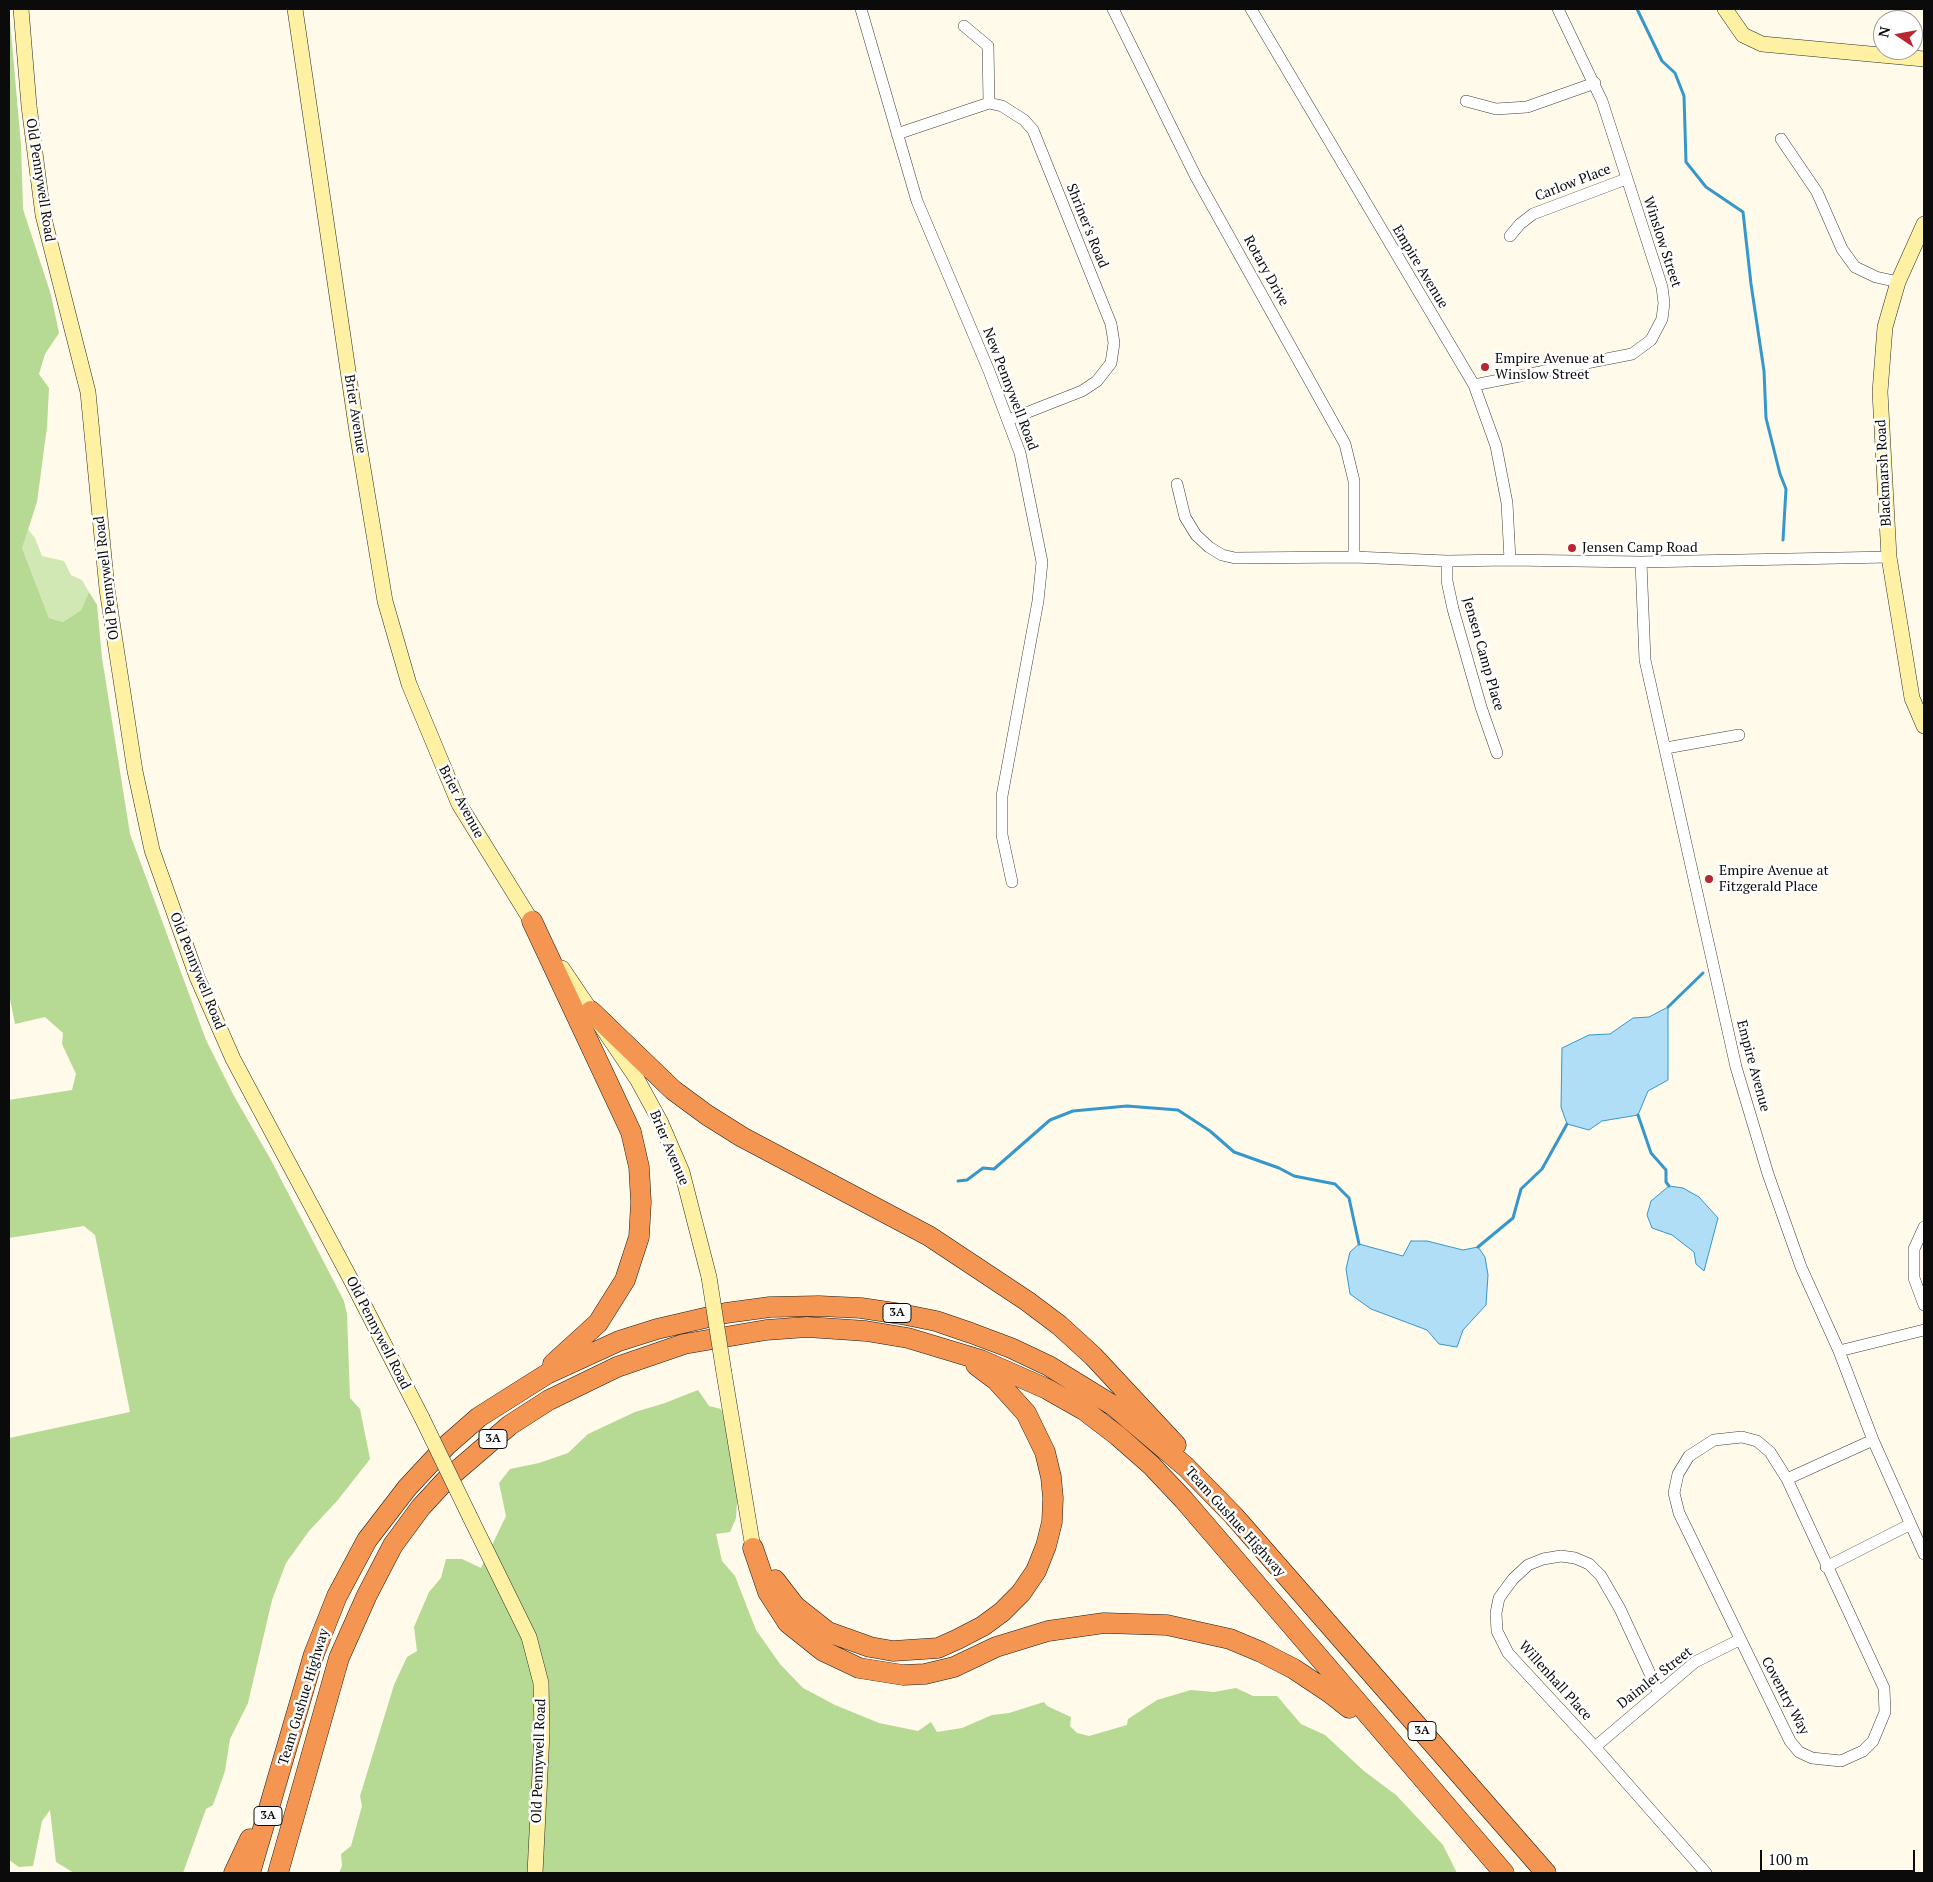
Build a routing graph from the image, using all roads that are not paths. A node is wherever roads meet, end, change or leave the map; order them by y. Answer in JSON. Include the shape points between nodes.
{"nodes":[{"id":1,"x":20,"y":9,"type":"edge"},
{"id":2,"x":295,"y":9,"type":"edge"},
{"id":3,"x":861,"y":9,"type":"edge"},
{"id":4,"x":1113,"y":9,"type":"edge"},
{"id":5,"x":1251,"y":9,"type":"edge"},
{"id":6,"x":1558,"y":9,"type":"edge"},
{"id":7,"x":1725,"y":9,"type":"edge"},
{"id":8,"x":964,"y":26,"type":"dead end"},
{"id":9,"x":1924,"y":59,"type":"edge"},
{"id":10,"x":1595,"y":83,"type":"junction"},
{"id":11,"x":1466,"y":101,"type":"dead end"},
{"id":12,"x":989,"y":103,"type":"junction"},
{"id":13,"x":897,"y":134,"type":"junction"},
{"id":14,"x":1781,"y":139,"type":"dead end"},
{"id":15,"x":1626,"y":179,"type":"junction"},
{"id":16,"x":1924,"y":224,"type":"edge"},
{"id":17,"x":1510,"y":236,"type":"dead end"},
{"id":18,"x":1898,"y":282,"type":"junction"},
{"id":19,"x":1474,"y":385,"type":"junction"},
{"id":20,"x":1008,"y":420,"type":"junction"},
{"id":21,"x":1177,"y":484,"type":"dead end"},
{"id":22,"x":1354,"y":557,"type":"junction"},
{"id":23,"x":1889,"y":557,"type":"junction"},
{"id":24,"x":1510,"y":560,"type":"junction"},
{"id":25,"x":1447,"y":561,"type":"junction"},
{"id":26,"x":1642,"y":562,"type":"junction"},
{"id":27,"x":1924,"y":726,"type":"edge"},
{"id":28,"x":1739,"y":735,"type":"dead end"},
{"id":29,"x":1666,"y":748,"type":"junction"},
{"id":30,"x":1497,"y":753,"type":"dead end"},
{"id":31,"x":1012,"y":882,"type":"dead end"},
{"id":32,"x":532,"y":921,"type":"junction"},
{"id":33,"x":591,"y":1011,"type":"junction"},
{"id":34,"x":1924,"y":1227,"type":"edge"},
{"id":35,"x":1924,"y":1305,"type":"edge"},
{"id":36,"x":1924,"y":1330,"type":"edge"},
{"id":37,"x":948,"y":1349,"type":"junction"},
{"id":38,"x":1839,"y":1351,"type":"junction"},
{"id":39,"x":513,"y":1395,"type":"junction"},
{"id":40,"x":1873,"y":1440,"type":"junction"},
{"id":41,"x":1787,"y":1479,"type":"junction"},
{"id":42,"x":1234,"y":1516,"type":"junction"},
{"id":43,"x":1909,"y":1525,"type":"junction"},
{"id":44,"x":753,"y":1548,"type":"junction"},
{"id":45,"x":1924,"y":1554,"type":"edge"},
{"id":46,"x":1826,"y":1567,"type":"junction"},
{"id":47,"x":1739,"y":1640,"type":"junction"},
{"id":48,"x":1658,"y":1691,"type":"junction"},
{"id":49,"x":1391,"y":1744,"type":"junction"},
{"id":50,"x":1595,"y":1746,"type":"junction"},
{"id":51,"x":284,"y":1759,"type":"junction"},
{"id":52,"x":280,"y":1869,"type":"edge"},
{"id":53,"x":234,"y":1873,"type":"edge"},
{"id":54,"x":250,"y":1873,"type":"edge"},
{"id":55,"x":535,"y":1873,"type":"edge"},
{"id":56,"x":1504,"y":1873,"type":"edge"},
{"id":57,"x":1546,"y":1873,"type":"edge"},
{"id":58,"x":1706,"y":1873,"type":"edge"}],
"edges":[{"from":1,"to":55,"type":"street","name":"Old Pennywell Road","bridge":true,"via":[[43,215],[88,392],[107,589],[135,771],[152,850],[197,977],[233,1059],[422,1418],[529,1637],[541,1683],[542,1732]]},
{"from":2,"to":32,"type":"street","name":"Brier Avenue","via":[[385,601],[409,684],[455,795]]},
{"from":3,"to":13,"type":"street","name":"New Pennywell Road"},
{"from":4,"to":22,"type":"street","name":"Rotary Drive","via":[[1196,177],[1345,444],[1354,481]]},
{"from":5,"to":19,"type":"street","name":"Empire Avenue"},
{"from":6,"to":10,"type":"street","name":"Winslow Street"},
{"from":7,"to":9,"type":"street","via":[[1743,35],[1762,44]]},
{"from":8,"to":12,"type":"street","via":[[988,46]]},
{"from":10,"to":11,"type":"street","via":[[1527,107],[1496,109]]},
{"from":10,"to":15,"type":"street","name":"Winslow Street"},
{"from":12,"to":13,"type":"street"},
{"from":12,"to":20,"type":"street","name":"Shriner's Road","via":[[1014,112],[1033,130],[1111,324],[1114,343],[1111,364],[1097,381],[1082,391]]},
{"from":13,"to":20,"type":"street","name":"New Pennywell Road","via":[[930,235]]},
{"from":14,"to":18,"type":"street","via":[[1817,192],[1842,249],[1855,267],[1876,277]]},
{"from":15,"to":17,"type":"street","name":"Carlow Place","via":[[1533,214]]},
{"from":15,"to":19,"type":"street","name":"Winslow Street","via":[[1664,294],[1662,319],[1651,340],[1625,356]]},
{"from":16,"to":18,"type":"street","name":"Blackmarsh Road"},
{"from":18,"to":23,"type":"street","name":"Blackmarsh Road","via":[[1886,327],[1880,392]]},
{"from":19,"to":24,"type":"street","name":"Empire Avenue","via":[[1498,453],[1507,503]]},
{"from":20,"to":31,"type":"street","name":"New Pennywell Road","via":[[1020,453],[1042,562],[1038,601],[1002,796],[1002,835]]},
{"from":21,"to":22,"type":"street","via":[[1186,517],[1196,535],[1222,555],[1253,560]]},
{"from":22,"to":25,"type":"street"},
{"from":23,"to":26,"type":"street"},
{"from":23,"to":27,"type":"street","name":"Blackmarsh Road","via":[[1912,698]]},
{"from":24,"to":25,"type":"street"},
{"from":24,"to":26,"type":"street"},
{"from":25,"to":30,"type":"street","name":"Jensen Camp Place","via":[[1453,609]]},
{"from":26,"to":29,"type":"street","name":"Empire Avenue","via":[[1645,660]]},
{"from":28,"to":29,"type":"street"},
{"from":29,"to":38,"type":"street","name":"Empire Avenue","via":[[1736,1067],[1768,1174],[1801,1267]]},
{"from":32,"to":33,"type":"street","name":"Brier Avenue"},
{"from":32,"to":39,"type":"highway","via":[[631,1132],[640,1167],[641,1202],[639,1237],[626,1280],[598,1323]]},
{"from":33,"to":42,"type":"highway","via":[[673,1090],[706,1116],[929,1236],[991,1275],[1059,1325],[1153,1418]]},
{"from":33,"to":44,"type":"street","name":"Brier Avenue","bridge":true,"via":[[637,1079],[682,1172],[708,1277]]},
{"from":34,"to":35,"type":"street","via":[[1914,1249],[1914,1278]]},
{"from":36,"to":38,"type":"street"},
{"from":37,"to":44,"type":"highway","via":[[975,1364],[1013,1397],[1030,1419],[1045,1452],[1053,1498],[1052,1522],[1036,1571],[1014,1600],[983,1626],[938,1648],[893,1650],[870,1647],[828,1632],[809,1619],[783,1592]]},
{"from":37,"to":49,"type":"highway","name":"Team Gushue Highway","number":"3A","via":[[1013,1372],[1048,1389],[1084,1410],[1118,1436],[1184,1500]]},
{"from":37,"to":52,"type":"highway","name":"Team Gushue Highway","number":"3A","via":[[866,1330],[807,1327],[733,1334],[684,1344],[617,1367],[549,1400],[510,1425],[452,1474],[421,1506],[394,1545],[367,1595],[339,1658]]},
{"from":38,"to":40,"type":"street","name":"Empire Avenue"},
{"from":39,"to":42,"type":"highway","name":"Team Gushue Highway","number":"3A","via":[[547,1374],[619,1341],[718,1314],[770,1307],[819,1306],[901,1314],[936,1321],[1012,1348],[1080,1383],[1147,1433]]},
{"from":39,"to":51,"type":"highway","name":"Team Gushue Highway","number":"3A","via":[[479,1417],[447,1445],[407,1488],[367,1540],[337,1596],[314,1654]]},
{"from":40,"to":41,"type":"street"},
{"from":40,"to":43,"type":"street","name":"Empire Avenue"},
{"from":41,"to":46,"type":"street","name":"Coventry Way"},
{"from":41,"to":47,"type":"street","name":"Coventry Way","via":[[1770,1452],[1757,1441],[1742,1437],[1714,1440],[1701,1447],[1689,1456],[1678,1474],[1674,1493],[1679,1513]]},
{"from":42,"to":57,"type":"highway","name":"Team Gushue Highway","number":"3A"},
{"from":43,"to":45,"type":"street","name":"Empire Avenue"},
{"from":43,"to":46,"type":"street"},
{"from":44,"to":49,"type":"highway","via":[[768,1592],[788,1623],[823,1651],[859,1668],[903,1675],[925,1674],[954,1667],[996,1647],[1048,1631],[1104,1623],[1167,1625],[1230,1639],[1294,1669],[1330,1693]]},
{"from":46,"to":47,"type":"street","name":"Coventry Way","via":[[1884,1688],[1886,1712],[1873,1741],[1863,1751],[1841,1761],[1812,1758],[1799,1752],[1790,1742]]},
{"from":47,"to":48,"type":"street","name":"Daimler Street","via":[[1695,1662]]},
{"from":48,"to":50,"type":"street","name":"Daimler Street"},
{"from":48,"to":50,"type":"street","name":"Willenhall Place","via":[[1620,1609],[1601,1576],[1589,1564],[1561,1556],[1543,1558],[1528,1565],[1499,1598],[1497,1631],[1508,1653]]},
{"from":49,"to":56,"type":"highway","name":"Team Gushue Highway","number":"3A"},
{"from":50,"to":58,"type":"street","name":"Willenhall Place"},
{"from":51,"to":53,"type":"highway"},
{"from":51,"to":54,"type":"highway","name":"Team Gushue Highway","number":"3A"}]}
